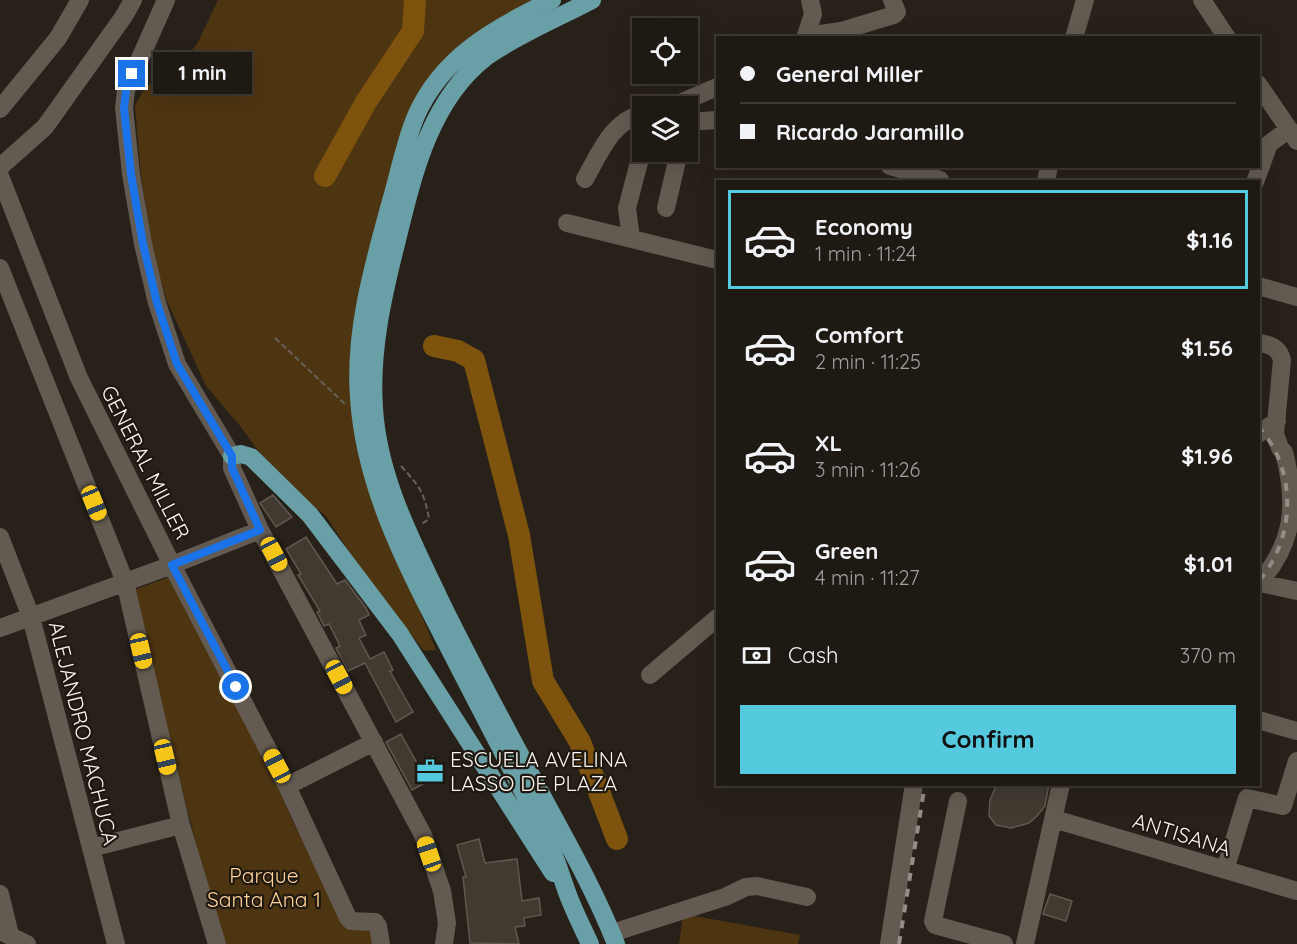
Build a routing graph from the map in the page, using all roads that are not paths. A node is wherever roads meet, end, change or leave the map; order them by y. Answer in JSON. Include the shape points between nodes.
{"nodes":[{"id":1,"x":80,"y":0,"type":"edge"},
{"id":2,"x":133,"y":0,"type":"edge"},
{"id":3,"x":166,"y":0,"type":"edge"},
{"id":4,"x":552,"y":0,"type":"edge"},
{"id":5,"x":592,"y":0,"type":"edge"},
{"id":6,"x":810,"y":0,"type":"edge"},
{"id":7,"x":892,"y":0,"type":"edge"},
{"id":8,"x":1085,"y":0,"type":"edge"},
{"id":9,"x":1202,"y":0,"type":"edge"},
{"id":10,"x":806,"y":36,"type":"edge"},
{"id":11,"x":812,"y":36,"type":"edge"},
{"id":12,"x":1075,"y":36,"type":"edge"},
{"id":13,"x":1226,"y":36,"type":"edge"},
{"id":14,"x":716,"y":87,"type":"edge"},
{"id":15,"x":1260,"y":87,"type":"edge"},
{"id":16,"x":697,"y":96,"type":"edge"},
{"id":17,"x":0,"y":109,"type":"edge"},
{"id":18,"x":632,"y":117,"type":"edge"},
{"id":19,"x":716,"y":120,"type":"edge"},
{"id":20,"x":698,"y":121,"type":"edge"},
{"id":21,"x":1293,"y":135,"type":"edge"},
{"id":22,"x":639,"y":162,"type":"edge"},
{"id":23,"x":677,"y":162,"type":"edge"},
{"id":24,"x":0,"y":167,"type":"edge"},
{"id":25,"x":899,"y":173,"type":"edge"},
{"id":26,"x":0,"y":176,"type":"edge"},
{"id":27,"x":585,"y":179,"type":"dead end"},
{"id":28,"x":940,"y":180,"type":"edge"},
{"id":29,"x":1256,"y":180,"type":"edge"},
{"id":30,"x":666,"y":208,"type":"dead end"},
{"id":31,"x":567,"y":223,"type":"dead end"},
{"id":32,"x":631,"y":238,"type":"junction"},
{"id":33,"x":716,"y":260,"type":"edge"},
{"id":34,"x":0,"y":268,"type":"edge"},
{"id":35,"x":1260,"y":287,"type":"edge"},
{"id":36,"x":1297,"y":297,"type":"edge"},
{"id":37,"x":1260,"y":343,"type":"edge"},
{"id":38,"x":1277,"y":421,"type":"junction"},
{"id":39,"x":1260,"y":433,"type":"edge"},
{"id":40,"x":1290,"y":454,"type":"edge"},
{"id":41,"x":232,"y":456,"type":"junction"},
{"id":42,"x":260,"y":530,"type":"junction"},
{"id":43,"x":0,"y":537,"type":"edge"},
{"id":44,"x":172,"y":565,"type":"junction"},
{"id":45,"x":125,"y":582,"type":"junction"},
{"id":46,"x":1260,"y":583,"type":"edge"},
{"id":47,"x":1260,"y":584,"type":"edge"},
{"id":48,"x":1297,"y":591,"type":"edge"},
{"id":49,"x":31,"y":617,"type":"junction"},
{"id":50,"x":716,"y":619,"type":"edge"},
{"id":51,"x":0,"y":628,"type":"edge"},
{"id":52,"x":650,"y":675,"type":"dead end"},
{"id":53,"x":1297,"y":711,"type":"edge"},
{"id":54,"x":1260,"y":721,"type":"edge"},
{"id":55,"x":1293,"y":729,"type":"edge"},
{"id":56,"x":374,"y":742,"type":"junction"},
{"id":57,"x":1297,"y":761,"type":"edge"},
{"id":58,"x":287,"y":786,"type":"junction"},
{"id":59,"x":914,"y":786,"type":"edge"},
{"id":60,"x":1061,"y":786,"type":"edge"},
{"id":61,"x":958,"y":801,"type":"dead end"},
{"id":62,"x":1054,"y":819,"type":"junction"},
{"id":63,"x":181,"y":825,"type":"junction"},
{"id":64,"x":91,"y":848,"type":"junction"},
{"id":65,"x":1225,"y":870,"type":"junction"},
{"id":66,"x":1297,"y":891,"type":"edge"},
{"id":67,"x":0,"y":894,"type":"edge"},
{"id":68,"x":807,"y":897,"type":"dead end"},
{"id":69,"x":571,"y":902,"type":"junction"},
{"id":70,"x":5,"y":933,"type":"edge"},
{"id":71,"x":614,"y":939,"type":"edge"},
{"id":72,"x":27,"y":944,"type":"edge"},
{"id":73,"x":116,"y":944,"type":"edge"},
{"id":74,"x":217,"y":944,"type":"edge"},
{"id":75,"x":382,"y":944,"type":"edge"},
{"id":76,"x":444,"y":944,"type":"edge"},
{"id":77,"x":590,"y":944,"type":"edge"},
{"id":78,"x":889,"y":944,"type":"edge"},
{"id":79,"x":1004,"y":944,"type":"edge"},
{"id":80,"x":1025,"y":944,"type":"edge"}],
"edges":[{"from":1,"to":17,"type":"street","via":[[58,38]]},
{"from":2,"to":24,"type":"street","via":[[45,127]]},
{"from":3,"to":41,"type":"street","via":[[126,90],[124,108],[131,174],[157,303],[177,364]]},
{"from":4,"to":69,"type":"main road","via":[[476,41],[437,80],[416,116],[384,227],[363,320],[358,378],[365,442],[390,530],[549,843]]},
{"from":5,"to":71,"type":"main road","via":[[489,55],[458,84],[433,125],[410,185],[380,308],[373,382],[385,470],[410,538],[467,657],[582,869]]},
{"from":6,"to":10,"type":"street","via":[[813,14]]},
{"from":7,"to":11,"type":"street","via":[[897,12],[894,15]]},
{"from":8,"to":12,"type":"street"},
{"from":9,"to":13,"type":"street"},
{"from":14,"to":16,"type":"street"},
{"from":15,"to":21,"type":"street"},
{"from":18,"to":27,"type":"street","via":[[614,129]]},
{"from":19,"to":20,"type":"street"},
{"from":21,"to":29,"type":"street","via":[[1269,144]]},
{"from":22,"to":32,"type":"street","via":[[627,208]]},
{"from":23,"to":30,"type":"street"},
{"from":25,"to":28,"type":"street"},
{"from":26,"to":44,"type":"street","name":"GENERAL MILLER","via":[[79,378]]},
{"from":31,"to":32,"type":"street"},
{"from":32,"to":33,"type":"street"},
{"from":34,"to":45,"type":"street"},
{"from":35,"to":36,"type":"street"},
{"from":37,"to":38,"type":"street","via":[[1275,347],[1282,360]]},
{"from":38,"to":39,"type":"street"},
{"from":38,"to":40,"type":"street","via":[[1276,441]]},
{"from":40,"to":46,"type":"street","via":[[1293,523],[1277,559]]},
{"from":41,"to":42,"type":"street","via":[[232,468]]},
{"from":41,"to":69,"type":"main road","via":[[251,457],[310,515],[400,634]]},
{"from":42,"to":44,"type":"street"},
{"from":42,"to":56,"type":"street"},
{"from":43,"to":49,"type":"street","name":"ALEJANDRO MACHUCA"},
{"from":44,"to":45,"type":"street"},
{"from":44,"to":58,"type":"street","name":"GENERAL MILLER"},
{"from":45,"to":49,"type":"street"},
{"from":45,"to":63,"type":"street"},
{"from":47,"to":48,"type":"street"},
{"from":49,"to":51,"type":"street"},
{"from":49,"to":64,"type":"street","name":"ALEJANDRO MACHUCA"},
{"from":50,"to":52,"type":"street"},
{"from":53,"to":55,"type":"street"},
{"from":54,"to":55,"type":"street"},
{"from":56,"to":58,"type":"street"},
{"from":56,"to":76,"type":"street","via":[[431,857],[447,923]]},
{"from":57,"to":65,"type":"street","via":[[1283,806],[1247,798]]},
{"from":58,"to":75,"type":"street","name":"GENERAL MILLER","via":[[348,918],[375,922]]},
{"from":59,"to":78,"type":"street"},
{"from":60,"to":62,"type":"street"},
{"from":61,"to":79,"type":"street","via":[[933,921],[935,925]]},
{"from":62,"to":65,"type":"street","name":"ANTISANA"},
{"from":62,"to":80,"type":"street"},
{"from":63,"to":64,"type":"street"},
{"from":63,"to":74,"type":"street"},
{"from":64,"to":73,"type":"street","name":"ALEJANDRO MACHUCA"},
{"from":65,"to":66,"type":"street","name":"ANTISANA"},
{"from":67,"to":70,"type":"street"},
{"from":68,"to":71,"type":"street","via":[[746,886]]},
{"from":69,"to":77,"type":"main road"},
{"from":70,"to":72,"type":"street"}]}
